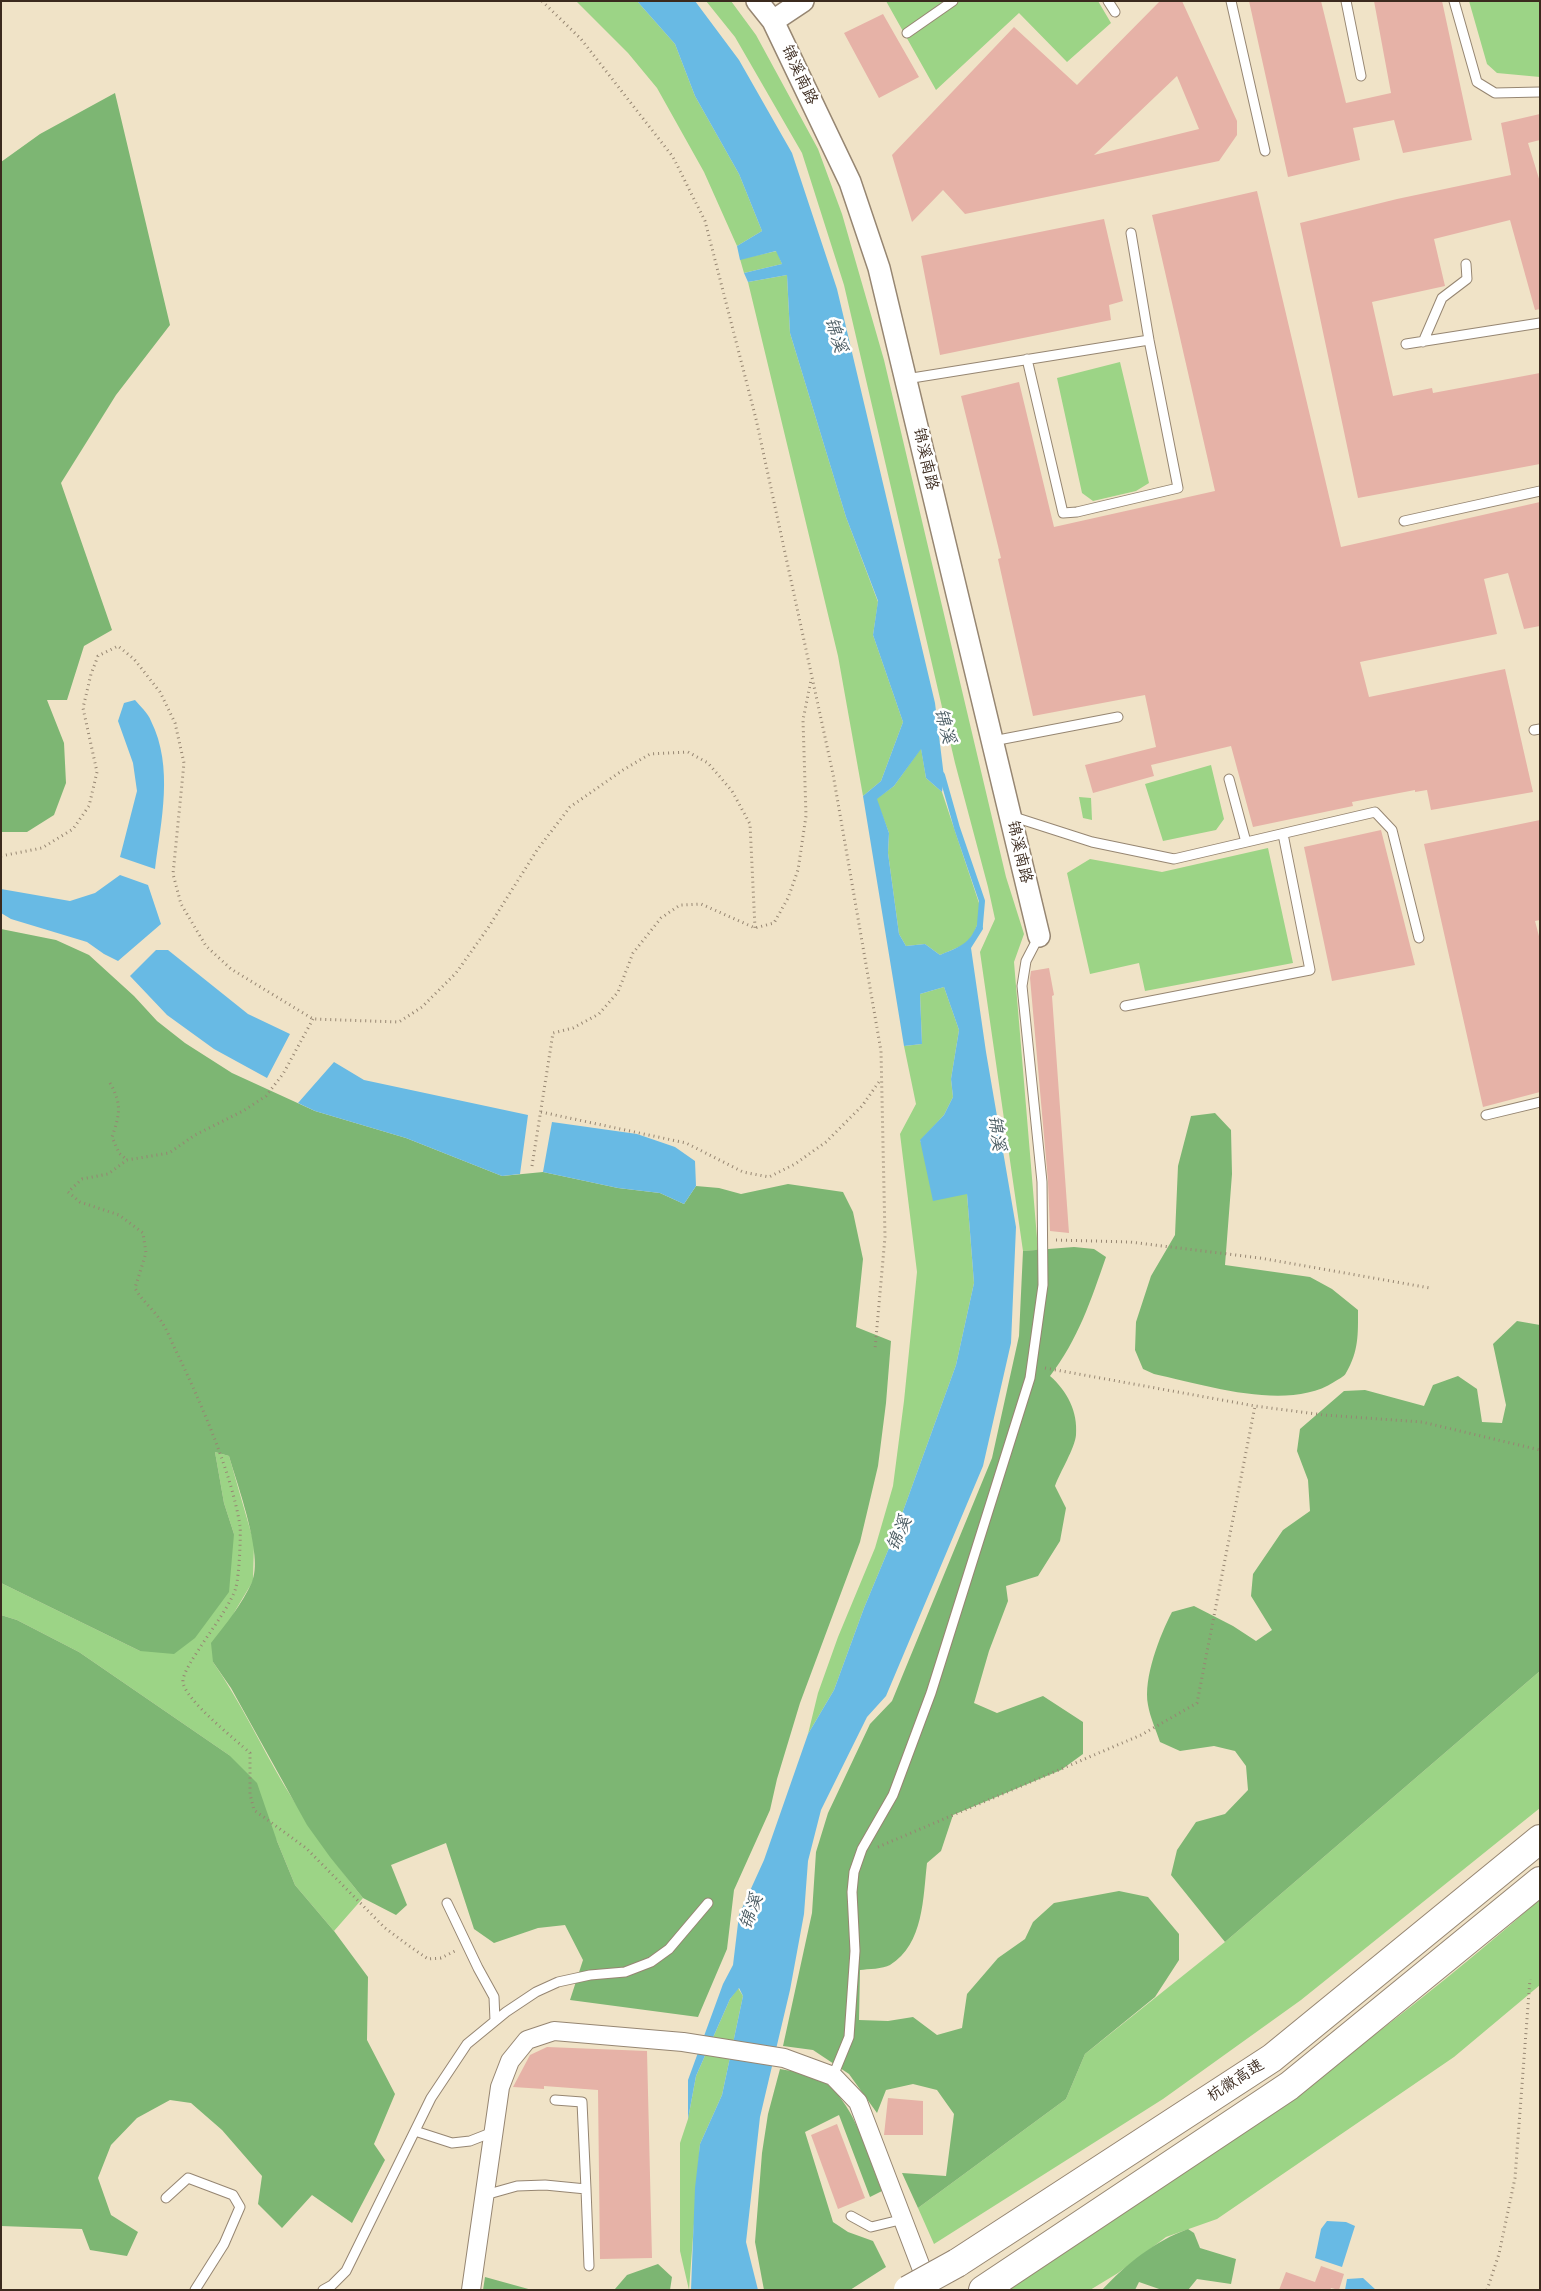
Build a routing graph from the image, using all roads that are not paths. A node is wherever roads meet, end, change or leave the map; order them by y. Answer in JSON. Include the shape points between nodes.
{"nodes":[{"id":1,"x":757,"y":1,"type":"edge"},
{"id":2,"x":803,"y":1,"type":"edge"},
{"id":3,"x":953,"y":1,"type":"edge"},
{"id":4,"x":1108,"y":1,"type":"edge"},
{"id":5,"x":1231,"y":1,"type":"edge"},
{"id":6,"x":1346,"y":1,"type":"edge"},
{"id":7,"x":1454,"y":1,"type":"edge"},
{"id":8,"x":1115,"y":12,"type":"dead end"},
{"id":9,"x":773,"y":21,"type":"junction"},
{"id":10,"x":907,"y":33,"type":"dead end"},
{"id":11,"x":1361,"y":76,"type":"dead end"},
{"id":12,"x":1540,"y":92,"type":"edge"},
{"id":13,"x":1265,"y":151,"type":"dead end"},
{"id":14,"x":1131,"y":233,"type":"dead end"},
{"id":15,"x":1466,"y":264,"type":"dead end"},
{"id":16,"x":1540,"y":323,"type":"edge"},
{"id":17,"x":1149,"y":340,"type":"junction"},
{"id":18,"x":1423,"y":342,"type":"junction"},
{"id":19,"x":1406,"y":344,"type":"dead end"},
{"id":20,"x":1027,"y":359,"type":"junction"},
{"id":21,"x":906,"y":379,"type":"junction"},
{"id":22,"x":1540,"y":491,"type":"edge"},
{"id":23,"x":1404,"y":520,"type":"dead end"},
{"id":24,"x":1118,"y":717,"type":"dead end"},
{"id":25,"x":993,"y":742,"type":"junction"},
{"id":26,"x":1229,"y":779,"type":"dead end"},
{"id":27,"x":1010,"y":816,"type":"junction"},
{"id":28,"x":1283,"y":834,"type":"junction"},
{"id":29,"x":1246,"y":842,"type":"junction"},
{"id":30,"x":1039,"y":936,"type":"joint"},
{"id":31,"x":1419,"y":938,"type":"dead end"},
{"id":32,"x":1125,"y":1006,"type":"dead end"},
{"id":33,"x":1540,"y":1102,"type":"edge"},
{"id":34,"x":1486,"y":1115,"type":"dead end"},
{"id":35,"x":1540,"y":1839,"type":"edge"},
{"id":36,"x":1540,"y":1881,"type":"edge"},
{"id":37,"x":447,"y":1903,"type":"dead end"},
{"id":38,"x":708,"y":1903,"type":"dead end"},
{"id":39,"x":495,"y":2021,"type":"junction"},
{"id":40,"x":833,"y":2076,"type":"junction"},
{"id":41,"x":555,"y":2100,"type":"dead end"},
{"id":42,"x":414,"y":2130,"type":"junction"},
{"id":43,"x":494,"y":2132,"type":"junction"},
{"id":44,"x":586,"y":2188,"type":"junction"},
{"id":45,"x":485,"y":2195,"type":"junction"},
{"id":46,"x":166,"y":2198,"type":"dead end"},
{"id":47,"x":851,"y":2216,"type":"dead end"},
{"id":48,"x":904,"y":2219,"type":"junction"},
{"id":49,"x":589,"y":2266,"type":"dead end"},
{"id":50,"x":195,"y":2290,"type":"edge"},
{"id":51,"x":323,"y":2290,"type":"edge"},
{"id":52,"x":471,"y":2290,"type":"edge"},
{"id":53,"x":908,"y":2290,"type":"edge"},
{"id":54,"x":930,"y":2290,"type":"edge"},
{"id":55,"x":983,"y":2290,"type":"edge"}],
"edges":[{"from":1,"to":9,"type":"street","name":"锦溪南路"},
{"from":2,"to":9,"type":"street"},
{"from":3,"to":10,"type":"lane"},
{"from":4,"to":8,"type":"lane"},
{"from":5,"to":13,"type":"lane"},
{"from":6,"to":11,"type":"lane"},
{"from":7,"to":12,"type":"lane","via":[[1477,82],[1496,94]]},
{"from":9,"to":21,"type":"street","name":"锦溪南路","via":[[850,182],[879,268]]},
{"from":14,"to":17,"type":"lane"},
{"from":15,"to":18,"type":"lane","via":[[1467,279],[1442,298]]},
{"from":16,"to":18,"type":"lane"},
{"from":17,"to":20,"type":"lane"},
{"from":17,"to":20,"type":"lane","via":[[1178,488],[1077,512],[1063,513]]},
{"from":18,"to":19,"type":"lane"},
{"from":20,"to":21,"type":"lane"},
{"from":21,"to":25,"type":"street","name":"锦溪南路"},
{"from":22,"to":23,"type":"lane"},
{"from":24,"to":25,"type":"lane"},
{"from":25,"to":27,"type":"street","name":"锦溪南路"},
{"from":26,"to":29,"type":"lane"},
{"from":27,"to":29,"type":"lane","via":[[1092,842],[1174,859]]},
{"from":27,"to":30,"type":"street","name":"锦溪南路"},
{"from":28,"to":29,"type":"lane"},
{"from":28,"to":31,"type":"lane","via":[[1375,812],[1392,830]]},
{"from":28,"to":32,"type":"lane","via":[[1310,970]]},
{"from":30,"to":40,"type":"lane","via":[[1026,961],[1022,986],[1042,1182],[1043,1285],[1030,1378],[931,1693],[893,1795],[862,1849],[854,1872],[855,1951],[849,2037]]},
{"from":33,"to":34,"type":"lane"},
{"from":35,"to":53,"type":"highway","name":"杭徽高速","bridge":true,"via":[[1272,2058],[957,2262]]},
{"from":36,"to":55,"type":"highway","name":"杭徽高速","via":[[1289,2086]]},
{"from":37,"to":39,"type":"lane","via":[[494,1997]]},
{"from":38,"to":39,"type":"lane","via":[[669,1949],[651,1962],[625,1972],[558,1982],[536,1992]]},
{"from":39,"to":42,"type":"lane","via":[[467,2044]]},
{"from":40,"to":43,"type":"street","via":[[784,2058],[683,2042],[554,2031],[527,2040],[510,2061],[500,2087]]},
{"from":40,"to":48,"type":"street","via":[[858,2102]]},
{"from":41,"to":44,"type":"lane","via":[[582,2102]]},
{"from":42,"to":43,"type":"lane","via":[[452,2143],[470,2141]]},
{"from":42,"to":51,"type":"lane","via":[[346,2271]]},
{"from":43,"to":45,"type":"street"},
{"from":44,"to":45,"type":"lane","via":[[517,2186]]},
{"from":44,"to":49,"type":"lane"},
{"from":45,"to":52,"type":"street"},
{"from":46,"to":50,"type":"lane","via":[[188,2178],[233,2195],[240,2207],[224,2244]]},
{"from":47,"to":48,"type":"lane","via":[[871,2227]]},
{"from":48,"to":54,"type":"street"}]}
